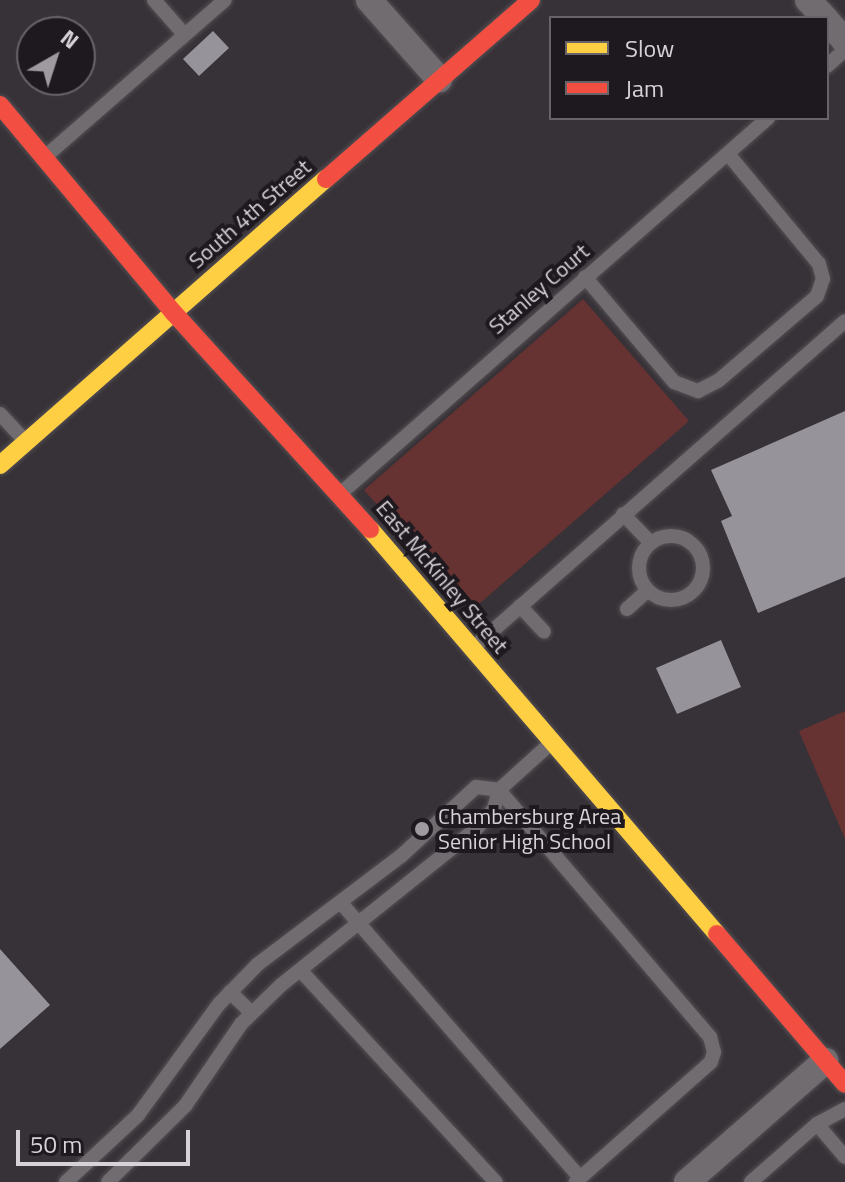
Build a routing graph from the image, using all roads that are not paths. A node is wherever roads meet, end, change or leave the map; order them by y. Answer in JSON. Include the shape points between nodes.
{"nodes":[{"id":1,"x":154,"y":0,"type":"edge"},
{"id":2,"x":225,"y":0,"type":"edge"},
{"id":3,"x":369,"y":0,"type":"edge"},
{"id":4,"x":531,"y":0,"type":"edge"},
{"id":5,"x":808,"y":0,"type":"edge"},
{"id":6,"x":823,"y":16,"type":"edge"},
{"id":7,"x":829,"y":22,"type":"edge"},
{"id":8,"x":184,"y":34,"type":"junction"},
{"id":9,"x":845,"y":41,"type":"edge"},
{"id":10,"x":845,"y":50,"type":"edge"},
{"id":11,"x":829,"y":64,"type":"edge"},
{"id":12,"x":439,"y":79,"type":"junction"},
{"id":13,"x":0,"y":105,"type":"edge"},
{"id":14,"x":766,"y":120,"type":"edge"},
{"id":15,"x":728,"y":154,"type":"junction"},
{"id":16,"x":45,"y":157,"type":"junction"},
{"id":17,"x":585,"y":277,"type":"junction"},
{"id":18,"x":174,"y":313,"type":"junction"},
{"id":19,"x":845,"y":321,"type":"edge"},
{"id":20,"x":0,"y":414,"type":"edge"},
{"id":21,"x":26,"y":442,"type":"junction"},
{"id":22,"x":0,"y":465,"type":"edge"},
{"id":23,"x":340,"y":494,"type":"junction"},
{"id":24,"x":623,"y":514,"type":"junction"},
{"id":25,"x":651,"y":543,"type":"junction"},
{"id":26,"x":648,"y":590,"type":"junction"},
{"id":27,"x":520,"y":606,"type":"junction"},
{"id":28,"x":627,"y":609,"type":"dead end"},
{"id":29,"x":544,"y":632,"type":"dead end"},
{"id":30,"x":472,"y":649,"type":"junction"},
{"id":31,"x":552,"y":743,"type":"junction"},
{"id":32,"x":499,"y":790,"type":"junction"},
{"id":33,"x":342,"y":904,"type":"junction"},
{"id":34,"x":361,"y":925,"type":"junction"},
{"id":35,"x":301,"y":971,"type":"junction"},
{"id":36,"x":230,"y":992,"type":"junction"},
{"id":37,"x":252,"y":1013,"type":"junction"},
{"id":38,"x":825,"y":1061,"type":"junction"},
{"id":39,"x":845,"y":1084,"type":"edge"},
{"id":40,"x":845,"y":1109,"type":"edge"},
{"id":41,"x":817,"y":1124,"type":"junction"},
{"id":42,"x":845,"y":1157,"type":"edge"},
{"id":43,"x":578,"y":1180,"type":"edge"},
{"id":44,"x":66,"y":1182,"type":"edge"},
{"id":45,"x":108,"y":1182,"type":"edge"},
{"id":46,"x":496,"y":1182,"type":"edge"},
{"id":47,"x":687,"y":1182,"type":"edge"},
{"id":48,"x":751,"y":1182,"type":"edge"}],
"edges":[{"from":1,"to":8,"type":"lane"},
{"from":2,"to":8,"type":"lane"},
{"from":3,"to":12,"type":"street"},
{"from":4,"to":12,"type":"street","name":"South 4th Street"},
{"from":5,"to":6,"type":"street"},
{"from":7,"to":9,"type":"street"},
{"from":8,"to":16,"type":"lane"},
{"from":10,"to":11,"type":"lane"},
{"from":12,"to":18,"type":"street","name":"South 4th Street"},
{"from":13,"to":16,"type":"street","name":"East McKinley Street"},
{"from":14,"to":15,"type":"lane","name":"Stanley Court"},
{"from":15,"to":17,"type":"lane","name":"Stanley Court"},
{"from":15,"to":17,"type":"lane","via":[[819,264],[823,279],[817,296],[718,381],[698,391],[674,382]]},
{"from":16,"to":18,"type":"street","name":"East McKinley Street"},
{"from":17,"to":23,"type":"lane","name":"Stanley Court"},
{"from":18,"to":21,"type":"street","name":"South 4th Street"},
{"from":18,"to":23,"type":"street","name":"East McKinley Street"},
{"from":19,"to":24,"type":"lane"},
{"from":20,"to":21,"type":"lane"},
{"from":21,"to":22,"type":"street","name":"South 4th Street"},
{"from":23,"to":30,"type":"street","name":"East McKinley Street"},
{"from":24,"to":25,"type":"lane"},
{"from":24,"to":27,"type":"lane"},
{"from":25,"to":26,"type":"lane","via":[[638,568]]},
{"from":25,"to":26,"type":"lane","via":[[663,536],[684,538],[700,553],[703,574],[684,598],[663,599]]},
{"from":26,"to":28,"type":"lane"},
{"from":27,"to":29,"type":"lane"},
{"from":27,"to":30,"type":"lane"},
{"from":30,"to":31,"type":"street","name":"East McKinley Street"},
{"from":31,"to":32,"type":"lane"},
{"from":31,"to":38,"type":"street","name":"East McKinley Street"},
{"from":32,"to":33,"type":"lane","via":[[476,787]]},
{"from":32,"to":34,"type":"lane","via":[[494,809],[477,828]]},
{"from":32,"to":43,"type":"lane","via":[[710,1037],[714,1052],[711,1062]]},
{"from":33,"to":34,"type":"lane"},
{"from":33,"to":36,"type":"lane","via":[[258,964]]},
{"from":34,"to":35,"type":"lane"},
{"from":34,"to":43,"type":"lane"},
{"from":35,"to":37,"type":"lane"},
{"from":35,"to":46,"type":"lane"},
{"from":36,"to":37,"type":"lane"},
{"from":36,"to":44,"type":"lane","via":[[138,1115]]},
{"from":37,"to":45,"type":"lane","via":[[185,1106]]},
{"from":38,"to":39,"type":"street","name":"East McKinley Street"},
{"from":38,"to":47,"type":"street"},
{"from":40,"to":41,"type":"lane"},
{"from":41,"to":42,"type":"lane"},
{"from":41,"to":48,"type":"lane"}]}
